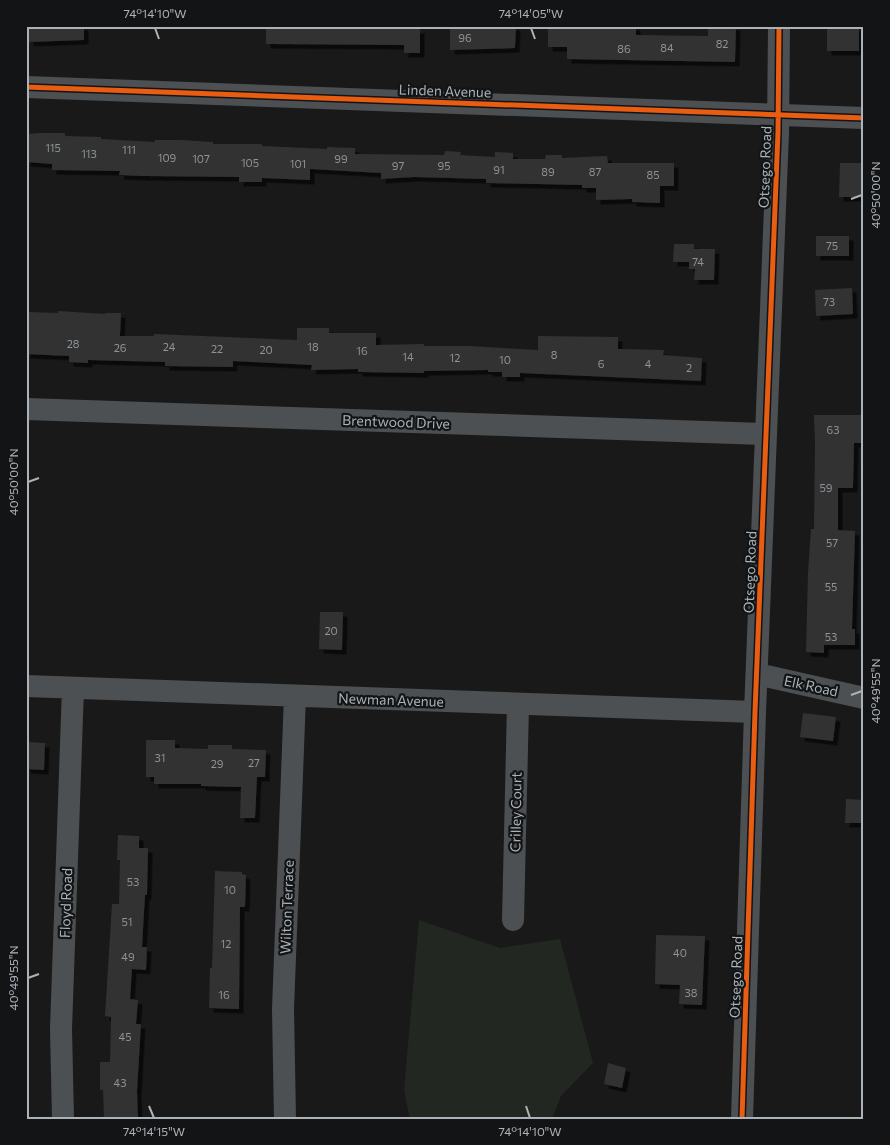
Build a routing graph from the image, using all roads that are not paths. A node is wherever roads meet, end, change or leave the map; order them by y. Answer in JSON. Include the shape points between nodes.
{"nodes":[{"id":1,"x":779,"y":26,"type":"edge"},
{"id":2,"x":26,"y":87,"type":"edge"},
{"id":3,"x":778,"y":114,"type":"junction"},
{"id":4,"x":864,"y":118,"type":"edge"},
{"id":5,"x":26,"y":409,"type":"edge"},
{"id":6,"x":766,"y":434,"type":"junction"},
{"id":7,"x":757,"y":674,"type":"junction"},
{"id":8,"x":26,"y":686,"type":"edge"},
{"id":9,"x":73,"y":688,"type":"junction"},
{"id":10,"x":295,"y":696,"type":"junction"},
{"id":11,"x":864,"y":698,"type":"edge"},
{"id":12,"x":518,"y":705,"type":"junction"},
{"id":13,"x":755,"y":712,"type":"junction"},
{"id":14,"x":513,"y":920,"type":"dead end"},
{"id":15,"x":745,"y":1118,"type":"edge"},
{"id":16,"x":63,"y":1119,"type":"edge"},
{"id":17,"x":285,"y":1119,"type":"edge"}],
"edges":[{"from":1,"to":3,"type":"street","name":"Otsego Road"},
{"from":2,"to":3,"type":"street","name":"Linden Avenue"},
{"from":3,"to":4,"type":"street","name":"Linden Avenue"},
{"from":3,"to":6,"type":"street","name":"Otsego Road"},
{"from":5,"to":6,"type":"street","name":"Brentwood Drive"},
{"from":6,"to":7,"type":"street","name":"Otsego Road"},
{"from":7,"to":11,"type":"street","name":"Elk Road"},
{"from":7,"to":13,"type":"street","name":"Otsego Road"},
{"from":8,"to":9,"type":"street","name":"Newman Avenue"},
{"from":9,"to":10,"type":"street","name":"Newman Avenue"},
{"from":9,"to":16,"type":"street","name":"Floyd Road","via":[[61,1029]]},
{"from":10,"to":12,"type":"street","name":"Newman Avenue"},
{"from":10,"to":17,"type":"street","name":"Wilton Terrace","via":[[283,1009]]},
{"from":12,"to":13,"type":"street","name":"Newman Avenue"},
{"from":12,"to":14,"type":"street","name":"Crilley Court"},
{"from":13,"to":15,"type":"street","name":"Otsego Road"}]}
